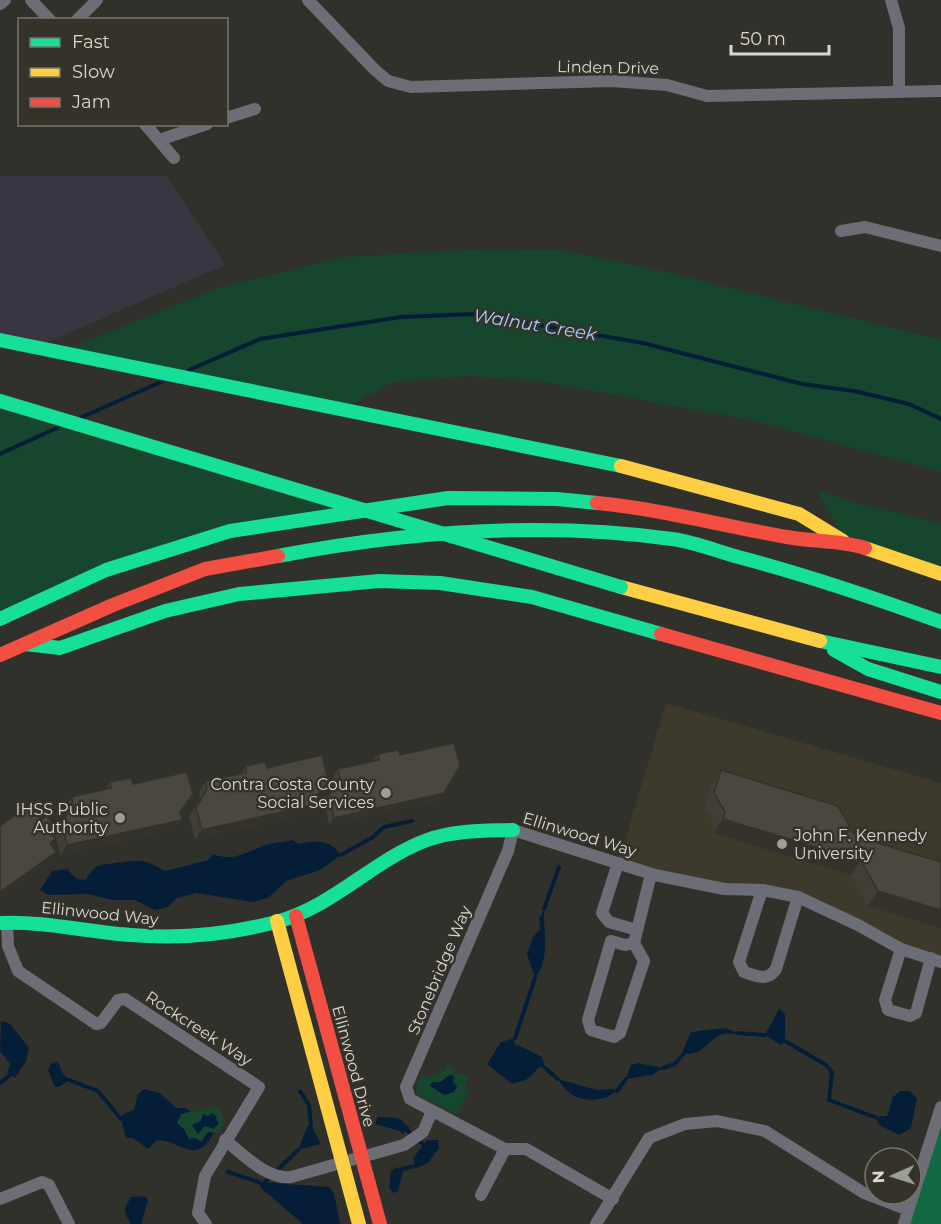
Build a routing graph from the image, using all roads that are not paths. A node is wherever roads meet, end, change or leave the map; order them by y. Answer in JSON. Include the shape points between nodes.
{"nodes":[{"id":1,"x":5,"y":0,"type":"edge"},
{"id":2,"x":31,"y":0,"type":"edge"},
{"id":3,"x":97,"y":0,"type":"edge"},
{"id":4,"x":308,"y":0,"type":"edge"},
{"id":5,"x":891,"y":0,"type":"edge"},
{"id":6,"x":0,"y":4,"type":"edge"},
{"id":7,"x":48,"y":18,"type":"edge"},
{"id":8,"x":79,"y":18,"type":"edge"},
{"id":9,"x":899,"y":90,"type":"junction"},
{"id":10,"x":941,"y":91,"type":"edge"},
{"id":11,"x":255,"y":109,"type":"dead end"},
{"id":12,"x":228,"y":117,"type":"edge"},
{"id":13,"x":147,"y":126,"type":"edge"},
{"id":14,"x":201,"y":126,"type":"edge"},
{"id":15,"x":159,"y":140,"type":"junction"},
{"id":16,"x":174,"y":158,"type":"dead end"},
{"id":17,"x":841,"y":231,"type":"dead end"},
{"id":18,"x":941,"y":246,"type":"edge"},
{"id":19,"x":0,"y":340,"type":"edge"},
{"id":20,"x":0,"y":401,"type":"edge"},
{"id":21,"x":846,"y":542,"type":"junction"},
{"id":22,"x":941,"y":574,"type":"edge"},
{"id":23,"x":0,"y":619,"type":"edge"},
{"id":24,"x":941,"y":622,"type":"edge"},
{"id":25,"x":815,"y":640,"type":"junction"},
{"id":26,"x":21,"y":644,"type":"junction"},
{"id":27,"x":0,"y":655,"type":"edge"},
{"id":28,"x":941,"y":667,"type":"edge"},
{"id":29,"x":941,"y":692,"type":"edge"},
{"id":30,"x":941,"y":713,"type":"edge"},
{"id":31,"x":513,"y":830,"type":"junction"},
{"id":32,"x":618,"y":862,"type":"junction"},
{"id":33,"x":651,"y":874,"type":"junction"},
{"id":34,"x":762,"y":890,"type":"junction"},
{"id":35,"x":798,"y":897,"type":"junction"},
{"id":36,"x":296,"y":916,"type":"junction"},
{"id":37,"x":277,"y":921,"type":"junction"},
{"id":38,"x":3,"y":923,"type":"edge"},
{"id":39,"x":637,"y":930,"type":"junction"},
{"id":40,"x":634,"y":943,"type":"junction"},
{"id":41,"x":901,"y":949,"type":"junction"},
{"id":42,"x":936,"y":960,"type":"edge"},
{"id":43,"x":941,"y":1107,"type":"edge"},
{"id":44,"x":432,"y":1111,"type":"junction"},
{"id":45,"x":225,"y":1140,"type":"junction"},
{"id":46,"x":505,"y":1149,"type":"junction"},
{"id":47,"x":361,"y":1156,"type":"junction"},
{"id":48,"x":342,"y":1163,"type":"junction"},
{"id":49,"x":482,"y":1195,"type":"dead end"},
{"id":50,"x":0,"y":1199,"type":"edge"},
{"id":51,"x":612,"y":1199,"type":"junction"},
{"id":52,"x":908,"y":1210,"type":"junction"},
{"id":53,"x":69,"y":1224,"type":"edge"},
{"id":54,"x":206,"y":1224,"type":"edge"},
{"id":55,"x":359,"y":1224,"type":"edge"},
{"id":56,"x":380,"y":1224,"type":"edge"},
{"id":57,"x":596,"y":1224,"type":"edge"},
{"id":58,"x":904,"y":1224,"type":"edge"}],
"edges":[{"from":1,"to":6,"type":"street"},
{"from":2,"to":7,"type":"street"},
{"from":3,"to":8,"type":"street"},
{"from":4,"to":9,"type":"street","name":"Linden Drive","via":[[388,81],[411,87],[611,81],[668,85],[707,96]]},
{"from":5,"to":9,"type":"street","via":[[899,28]]},
{"from":9,"to":10,"type":"street","name":"Linden Drive"},
{"from":11,"to":12,"type":"street"},
{"from":13,"to":15,"type":"street"},
{"from":14,"to":15,"type":"street"},
{"from":15,"to":16,"type":"street"},
{"from":17,"to":18,"type":"street","via":[[865,226]]},
{"from":19,"to":21,"type":"main road","via":[[636,469],[799,514]]},
{"from":20,"to":25,"type":"main road","bridge":true,"via":[[621,587]]},
{"from":21,"to":22,"type":"main road"},
{"from":21,"to":23,"type":"main road","via":[[791,538],[630,506],[557,499],[448,498],[230,531],[106,570]]},
{"from":24,"to":26,"type":"main road","via":[[827,581],[673,539],[558,531],[461,532],[364,540],[205,569]]},
{"from":25,"to":28,"type":"main road"},
{"from":25,"to":29,"type":"main road","via":[[868,669]]},
{"from":26,"to":27,"type":"main road"},
{"from":26,"to":30,"type":"main road","via":[[60,648],[165,610],[239,594],[379,581],[440,583],[532,597]]},
{"from":31,"to":32,"type":"street","name":"Ellinwood Way"},
{"from":31,"to":36,"type":"main road","name":"Ellinwood Way","via":[[458,832],[428,839]]},
{"from":31,"to":44,"type":"street","name":"Stonebridge Way","via":[[508,850],[406,1087],[411,1099]]},
{"from":32,"to":33,"type":"street","name":"Ellinwood Way"},
{"from":32,"to":39,"type":"street","via":[[603,913],[609,922]]},
{"from":33,"to":34,"type":"street","name":"Ellinwood Way","via":[[724,889]]},
{"from":33,"to":39,"type":"street"},
{"from":34,"to":35,"type":"street","name":"Ellinwood Way"},
{"from":34,"to":35,"type":"street","via":[[739,962],[744,972],[765,978],[776,969]]},
{"from":35,"to":41,"type":"street","name":"Ellinwood Way"},
{"from":36,"to":37,"type":"main road","name":"Ellinwood Way"},
{"from":36,"to":47,"type":"main road","name":"Ellinwood Drive"},
{"from":37,"to":38,"type":"main road","name":"Ellinwood Way","via":[[183,936],[132,935],[34,922]]},
{"from":37,"to":48,"type":"main road"},
{"from":38,"to":45,"type":"street","name":"Rockcreek Way","via":[[18,970],[96,1024],[101,1023],[118,1000],[125,999],[259,1087]]},
{"from":39,"to":40,"type":"street"},
{"from":40,"to":40,"type":"street","via":[[644,961],[620,1033],[614,1036],[591,1030],[588,1020],[611,941]]},
{"from":41,"to":42,"type":"street","name":"Ellinwood Way"},
{"from":41,"to":42,"type":"street","via":[[885,1000],[888,1010],[910,1016],[916,1013]]},
{"from":43,"to":52,"type":"street"},
{"from":44,"to":46,"type":"street","name":"Stonebridge Way"},
{"from":44,"to":47,"type":"street","via":[[423,1132],[404,1145]]},
{"from":45,"to":48,"type":"street","via":[[282,1178]]},
{"from":45,"to":54,"type":"street","via":[[206,1176],[198,1213]]},
{"from":46,"to":49,"type":"street"},
{"from":46,"to":51,"type":"street","name":"Stonebridge Way","via":[[526,1149]]},
{"from":47,"to":48,"type":"street"},
{"from":47,"to":56,"type":"main road","name":"Ellinwood Drive"},
{"from":48,"to":55,"type":"main road"},
{"from":50,"to":53,"type":"street","via":[[42,1182],[49,1185]]},
{"from":51,"to":52,"type":"street","via":[[649,1138],[685,1124],[717,1120],[765,1131],[864,1193]]},
{"from":51,"to":57,"type":"street"},
{"from":52,"to":58,"type":"street"}]}
